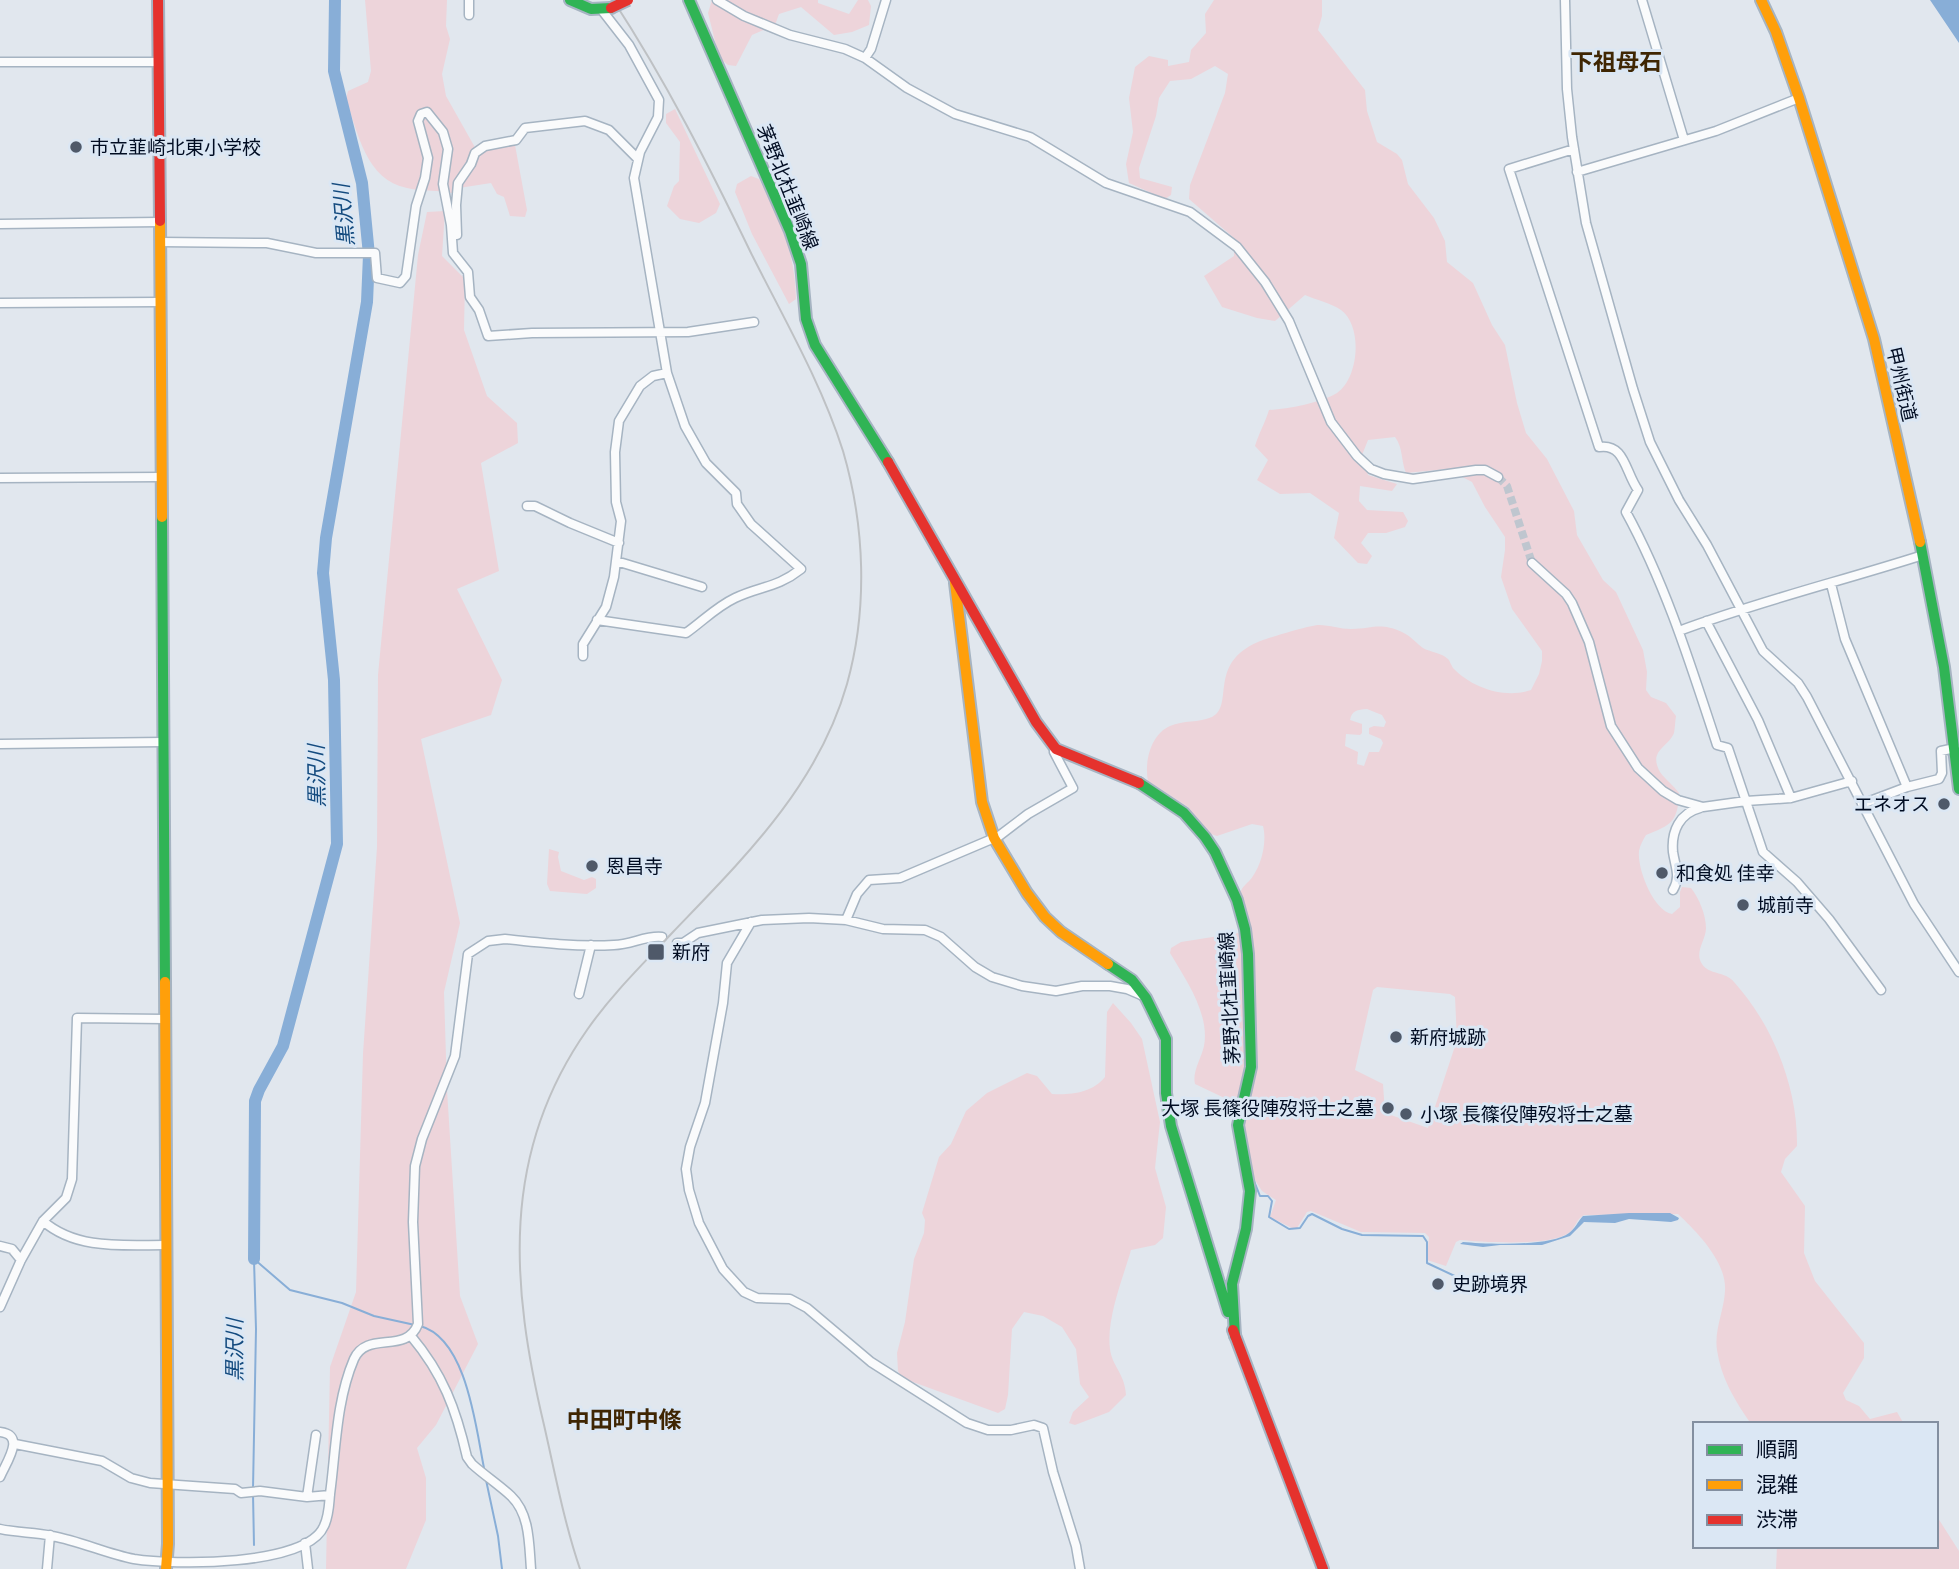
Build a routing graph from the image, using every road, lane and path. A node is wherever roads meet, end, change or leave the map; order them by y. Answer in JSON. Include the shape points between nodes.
{"nodes":[{"id":1,"x":158,"y":0,"type":"edge"},
{"id":2,"x":469,"y":0,"type":"edge"},
{"id":3,"x":570,"y":0,"type":"edge"},
{"id":4,"x":628,"y":0,"type":"edge"},
{"id":5,"x":689,"y":0,"type":"edge"},
{"id":6,"x":717,"y":0,"type":"edge"},
{"id":7,"x":886,"y":0,"type":"edge"},
{"id":8,"x":1565,"y":0,"type":"edge"},
{"id":9,"x":1642,"y":0,"type":"edge"},
{"id":10,"x":1760,"y":0,"type":"edge"},
{"id":11,"x":606,"y":9,"type":"junction"},
{"id":12,"x":469,"y":15,"type":"dead end"},
{"id":13,"x":865,"y":58,"type":"junction"},
{"id":14,"x":0,"y":62,"type":"edge"},
{"id":15,"x":158,"y":62,"type":"junction"},
{"id":16,"x":1799,"y":98,"type":"junction"},
{"id":17,"x":1684,"y":140,"type":"junction"},
{"id":18,"x":1574,"y":149,"type":"junction"},
{"id":19,"x":638,"y":159,"type":"junction"},
{"id":20,"x":1577,"y":172,"type":"junction"},
{"id":21,"x":159,"y":222,"type":"junction"},
{"id":22,"x":0,"y":224,"type":"edge"},
{"id":23,"x":452,"y":239,"type":"junction"},
{"id":24,"x":160,"y":242,"type":"junction"},
{"id":25,"x":160,"y":302,"type":"junction"},
{"id":26,"x":0,"y":303,"type":"edge"},
{"id":27,"x":754,"y":322,"type":"dead end"},
{"id":28,"x":659,"y":332,"type":"junction"},
{"id":29,"x":667,"y":373,"type":"junction"},
{"id":30,"x":162,"y":477,"type":"junction"},
{"id":31,"x":1498,"y":477,"type":"dead end"},
{"id":32,"x":0,"y":478,"type":"edge"},
{"id":33,"x":527,"y":506,"type":"dead end"},
{"id":34,"x":619,"y":543,"type":"junction"},
{"id":35,"x":1923,"y":555,"type":"junction"},
{"id":36,"x":616,"y":561,"type":"junction"},
{"id":37,"x":1532,"y":563,"type":"tunnel mouth"},
{"id":38,"x":951,"y":569,"type":"junction"},
{"id":39,"x":1831,"y":584,"type":"junction"},
{"id":40,"x":702,"y":587,"type":"dead end"},
{"id":41,"x":1740,"y":609,"type":"junction"},
{"id":42,"x":597,"y":620,"type":"junction"},
{"id":43,"x":1706,"y":621,"type":"junction"},
{"id":44,"x":1679,"y":631,"type":"junction"},
{"id":45,"x":583,"y":656,"type":"dead end"},
{"id":46,"x":163,"y":742,"type":"junction"},
{"id":47,"x":0,"y":744,"type":"edge"},
{"id":48,"x":1957,"y":748,"type":"edge"},
{"id":49,"x":1056,"y":749,"type":"junction"},
{"id":50,"x":1852,"y":781,"type":"junction"},
{"id":51,"x":1907,"y":787,"type":"junction"},
{"id":52,"x":1959,"y":789,"type":"edge"},
{"id":53,"x":1791,"y":798,"type":"junction"},
{"id":54,"x":1746,"y":801,"type":"junction"},
{"id":55,"x":1862,"y":804,"type":"junction"},
{"id":56,"x":1703,"y":807,"type":"junction"},
{"id":57,"x":994,"y":838,"type":"junction"},
{"id":58,"x":1673,"y":890,"type":"dead end"},
{"id":59,"x":846,"y":920,"type":"junction"},
{"id":60,"x":751,"y":922,"type":"junction"},
{"id":61,"x":662,"y":937,"type":"dead end"},
{"id":62,"x":677,"y":943,"type":"dead end"},
{"id":63,"x":591,"y":945,"type":"junction"},
{"id":64,"x":1959,"y":972,"type":"edge"},
{"id":65,"x":1881,"y":990,"type":"dead end"},
{"id":66,"x":579,"y":994,"type":"dead end"},
{"id":67,"x":1146,"y":998,"type":"junction"},
{"id":68,"x":164,"y":1019,"type":"junction"},
{"id":69,"x":43,"y":1221,"type":"junction"},
{"id":70,"x":165,"y":1245,"type":"junction"},
{"id":71,"x":0,"y":1246,"type":"edge"},
{"id":72,"x":21,"y":1260,"type":"junction"},
{"id":73,"x":0,"y":1307,"type":"edge"},
{"id":74,"x":411,"y":1336,"type":"junction"},
{"id":75,"x":1235,"y":1336,"type":"junction"},
{"id":76,"x":0,"y":1432,"type":"edge"},
{"id":77,"x":316,"y":1435,"type":"dead end"},
{"id":78,"x":15,"y":1444,"type":"junction"},
{"id":79,"x":0,"y":1477,"type":"edge"},
{"id":80,"x":166,"y":1484,"type":"junction"},
{"id":81,"x":330,"y":1494,"type":"junction"},
{"id":82,"x":307,"y":1497,"type":"junction"},
{"id":83,"x":0,"y":1528,"type":"edge"},
{"id":84,"x":50,"y":1535,"type":"junction"},
{"id":85,"x":305,"y":1543,"type":"junction"},
{"id":86,"x":167,"y":1565,"type":"edge"},
{"id":87,"x":238,"y":1565,"type":"edge"},
{"id":88,"x":47,"y":1569,"type":"edge"},
{"id":89,"x":308,"y":1569,"type":"edge"},
{"id":90,"x":531,"y":1569,"type":"edge"},
{"id":91,"x":1080,"y":1569,"type":"edge"},
{"id":92,"x":1323,"y":1569,"type":"edge"}],
"edges":[{"from":1,"to":15,"type":"main road"},
{"from":2,"to":12,"type":"street"},
{"from":3,"to":11,"type":"main road","via":[[591,9]]},
{"from":4,"to":11,"type":"main road","bridge":true},
{"from":5,"to":38,"type":"main road","name":"茅野北杜韮崎線","via":[[790,231],[801,264],[815,345]]},
{"from":6,"to":13,"type":"street","via":[[790,35]]},
{"from":7,"to":13,"type":"street"},
{"from":8,"to":18,"type":"street"},
{"from":9,"to":17,"type":"street"},
{"from":10,"to":16,"type":"main road","name":"甲州街道"},
{"from":11,"to":19,"type":"street","via":[[659,100],[658,117]]},
{"from":13,"to":31,"type":"street","via":[[955,114],[1030,137],[1106,183],[1191,212],[1213,227],[1252,264],[1278,302],[1331,422],[1371,468],[1413,479],[1476,470]]},
{"from":14,"to":15,"type":"street"},
{"from":15,"to":21,"type":"main road"},
{"from":16,"to":17,"type":"street"},
{"from":16,"to":35,"type":"main road","name":"甲州街道","via":[[1874,339]]},
{"from":17,"to":20,"type":"street"},
{"from":18,"to":20,"type":"street"},
{"from":18,"to":44,"type":"street","via":[[1509,169],[1599,447],[1617,449],[1637,490],[1626,512]]},
{"from":19,"to":23,"type":"street","via":[[609,130],[584,121],[525,128],[516,139],[475,153],[458,183],[457,234]]},
{"from":19,"to":28,"type":"street","via":[[636,195]]},
{"from":20,"to":41,"type":"street","via":[[1594,259],[1650,442]]},
{"from":21,"to":22,"type":"street"},
{"from":21,"to":24,"type":"main road"},
{"from":23,"to":24,"type":"street","via":[[443,184],[449,149],[443,132],[427,112],[418,121],[428,158],[404,281],[377,278],[375,253],[316,253],[267,243]]},
{"from":23,"to":28,"type":"street","via":[[453,253],[468,272],[470,297],[488,336]]},
{"from":24,"to":25,"type":"main road"},
{"from":25,"to":26,"type":"street"},
{"from":25,"to":30,"type":"main road"},
{"from":27,"to":28,"type":"street"},
{"from":28,"to":29,"type":"street"},
{"from":29,"to":34,"type":"street","via":[[640,386],[619,421],[615,452]]},
{"from":29,"to":42,"type":"street","via":[[696,449],[734,491],[751,524],[801,569],[777,585],[719,607],[686,633]]},
{"from":30,"to":32,"type":"street"},
{"from":30,"to":46,"type":"main road"},
{"from":33,"to":34,"type":"street"},
{"from":34,"to":36,"type":"street"},
{"from":35,"to":39,"type":"street"},
{"from":35,"to":48,"type":"main road","name":"甲州街道"},
{"from":36,"to":40,"type":"street"},
{"from":36,"to":42,"type":"street","via":[[610,595]]},
{"from":37,"to":56,"type":"street","via":[[1572,603],[1589,642],[1601,696],[1618,739],[1638,768],[1663,792]]},
{"from":38,"to":49,"type":"main road","name":"茅野北杜韮崎線","via":[[1025,704]]},
{"from":38,"to":57,"type":"main road","name":"茅野北杜韮崎線","via":[[982,802]]},
{"from":39,"to":41,"type":"street"},
{"from":39,"to":51,"type":"street","via":[[1845,639]]},
{"from":41,"to":43,"type":"street"},
{"from":41,"to":50,"type":"street","via":[[1763,651],[1802,690]]},
{"from":42,"to":45,"type":"street","via":[[583,644]]},
{"from":43,"to":44,"type":"street"},
{"from":43,"to":53,"type":"street","via":[[1758,720]]},
{"from":44,"to":54,"type":"street","via":[[1717,745],[1728,748]]},
{"from":46,"to":47,"type":"street"},
{"from":46,"to":68,"type":"main road"},
{"from":48,"to":51,"type":"street","via":[[1941,751],[1939,779]]},
{"from":48,"to":52,"type":"main road","name":"甲州街道"},
{"from":49,"to":57,"type":"street","via":[[1073,788]]},
{"from":49,"to":75,"type":"main road","name":"茅野北杜韮崎線","via":[[1140,783],[1170,801],[1205,836],[1237,900],[1248,954],[1251,1067],[1238,1125],[1250,1191],[1232,1284]]},
{"from":50,"to":53,"type":"street"},
{"from":50,"to":55,"type":"street"},
{"from":51,"to":55,"type":"street"},
{"from":53,"to":54,"type":"street"},
{"from":54,"to":56,"type":"street"},
{"from":54,"to":65,"type":"street","via":[[1763,852],[1821,910]]},
{"from":55,"to":64,"type":"street","via":[[1914,904]]},
{"from":56,"to":58,"type":"street","via":[[1686,812],[1677,824],[1673,852],[1678,881]]},
{"from":57,"to":59,"type":"street","via":[[900,878],[869,880]]},
{"from":57,"to":67,"type":"main road","name":"茅野北杜韮崎線","via":[[1045,917],[1132,980]]},
{"from":59,"to":60,"type":"street"},
{"from":59,"to":67,"type":"street","via":[[883,929],[925,930],[992,977],[1022,986],[1056,991],[1110,986]]},
{"from":60,"to":62,"type":"street","via":[[698,933]]},
{"from":60,"to":91,"type":"street","via":[[727,963],[705,1103],[686,1168],[689,1190],[709,1244],[744,1292],[757,1298],[790,1299],[807,1308],[871,1362],[967,1423],[988,1430],[1043,1428]]},
{"from":61,"to":63,"type":"street"},
{"from":63,"to":66,"type":"street"},
{"from":63,"to":74,"type":"street","via":[[488,940],[468,954],[456,1056],[415,1166],[419,1317]]},
{"from":67,"to":75,"type":"main road","name":"茅野北杜韮崎線","via":[[1166,1039],[1171,1126]]},
{"from":68,"to":69,"type":"street","via":[[77,1018],[72,1179],[66,1198]]},
{"from":68,"to":70,"type":"main road"},
{"from":69,"to":70,"type":"street","via":[[57,1232],[102,1245]]},
{"from":69,"to":72,"type":"street"},
{"from":70,"to":80,"type":"main road"},
{"from":71,"to":72,"type":"street","via":[[12,1248]]},
{"from":72,"to":73,"type":"street"},
{"from":74,"to":81,"type":"street","via":[[366,1346],[355,1355],[345,1385]]},
{"from":74,"to":90,"type":"street","via":[[438,1370],[467,1457],[512,1497],[524,1517]]},
{"from":75,"to":92,"type":"main road","name":"茅野北杜韮崎線"},
{"from":76,"to":78,"type":"street","via":[[14,1437]]},
{"from":77,"to":82,"type":"street"},
{"from":78,"to":79,"type":"street"},
{"from":78,"to":80,"type":"street","via":[[102,1461],[138,1481]]},
{"from":80,"to":82,"type":"street"},
{"from":80,"to":86,"type":"main road"},
{"from":81,"to":82,"type":"street"},
{"from":81,"to":85,"type":"street","via":[[326,1523]]},
{"from":83,"to":84,"type":"street"},
{"from":84,"to":86,"type":"street"},
{"from":84,"to":88,"type":"street"},
{"from":85,"to":87,"type":"street"},
{"from":85,"to":89,"type":"street"},
{"from":86,"to":87,"type":"street"}]}
